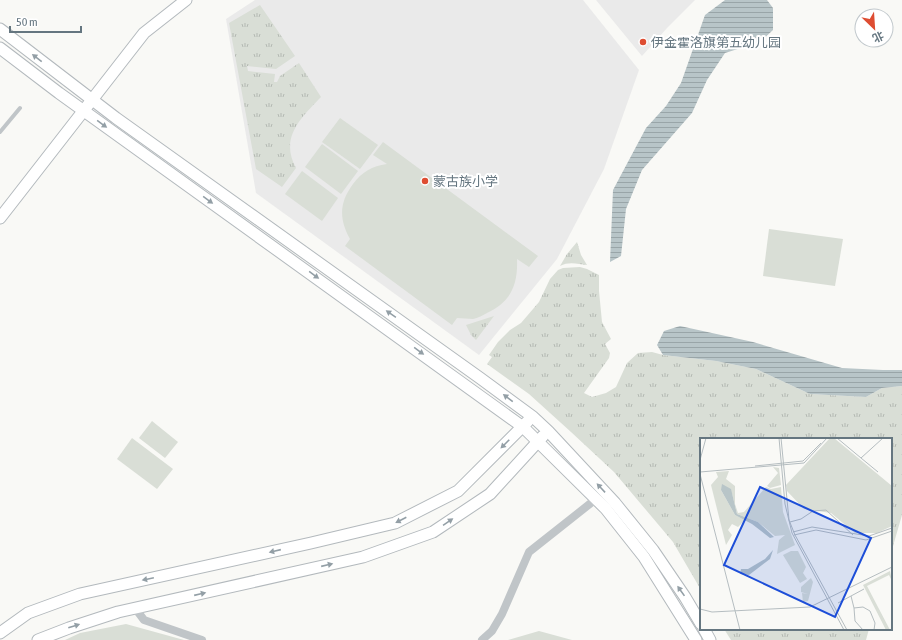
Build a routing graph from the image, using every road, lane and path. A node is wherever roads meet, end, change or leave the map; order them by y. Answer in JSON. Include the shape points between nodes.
{"nodes":[{"id":1,"x":186,"y":0,"type":"edge"},
{"id":2,"x":0,"y":29,"type":"edge"},
{"id":3,"x":0,"y":48,"type":"edge"},
{"id":4,"x":92,"y":100,"type":"junction"},
{"id":5,"x":20,"y":108,"type":"dead end"},
{"id":6,"x":84,"y":111,"type":"junction"},
{"id":7,"x":0,"y":132,"type":"edge"},
{"id":8,"x":0,"y":218,"type":"edge"},
{"id":9,"x":533,"y":417,"type":"junction"},
{"id":10,"x":523,"y":427,"type":"junction"},
{"id":11,"x":548,"y":431,"type":"junction"},
{"id":12,"x":538,"y":441,"type":"junction"},
{"id":13,"x":596,"y":499,"type":"junction"},
{"id":14,"x":135,"y":608,"type":"junction"},
{"id":15,"x":700,"y":622,"type":"edge"},
{"id":16,"x":705,"y":630,"type":"edge"},
{"id":17,"x":0,"y":633,"type":"edge"},
{"id":18,"x":38,"y":640,"type":"edge"},
{"id":19,"x":202,"y":640,"type":"edge"},
{"id":20,"x":482,"y":640,"type":"edge"},
{"id":21,"x":696,"y":640,"type":"edge"},
{"id":22,"x":710,"y":640,"type":"edge"}],
"edges":[{"from":1,"to":4,"type":"street","via":[[144,33]]},
{"from":4,"to":2,"type":"street","one_way":true},
{"from":3,"to":6,"type":"street"},
{"from":4,"to":6,"type":"street"},
{"from":9,"to":4,"type":"street","one_way":true},
{"from":5,"to":7,"type":"lane"},
{"from":6,"to":8,"type":"street"},
{"from":6,"to":10,"type":"street","one_way":true},
{"from":9,"to":10,"type":"street"},
{"from":9,"to":11,"type":"street"},
{"from":10,"to":12,"type":"street"},
{"from":10,"to":17,"type":"street","one_way":true,"via":[[458,491],[395,523],[80,594],[28,613]]},
{"from":11,"to":12,"type":"street"},
{"from":15,"to":11,"type":"street","one_way":true,"via":[[653,550],[615,503]]},
{"from":12,"to":13,"type":"street"},
{"from":14,"to":12,"type":"street","one_way":true,"via":[[363,557],[433,532],[490,494]]},
{"from":13,"to":20,"type":"street","via":[[529,552],[502,614],[492,631]]},
{"from":13,"to":21,"type":"street","via":[[644,557]]},
{"from":18,"to":14,"type":"street","one_way":true},
{"from":14,"to":19,"type":"street","via":[[144,620]]},
{"from":16,"to":22,"type":"street"}]}
